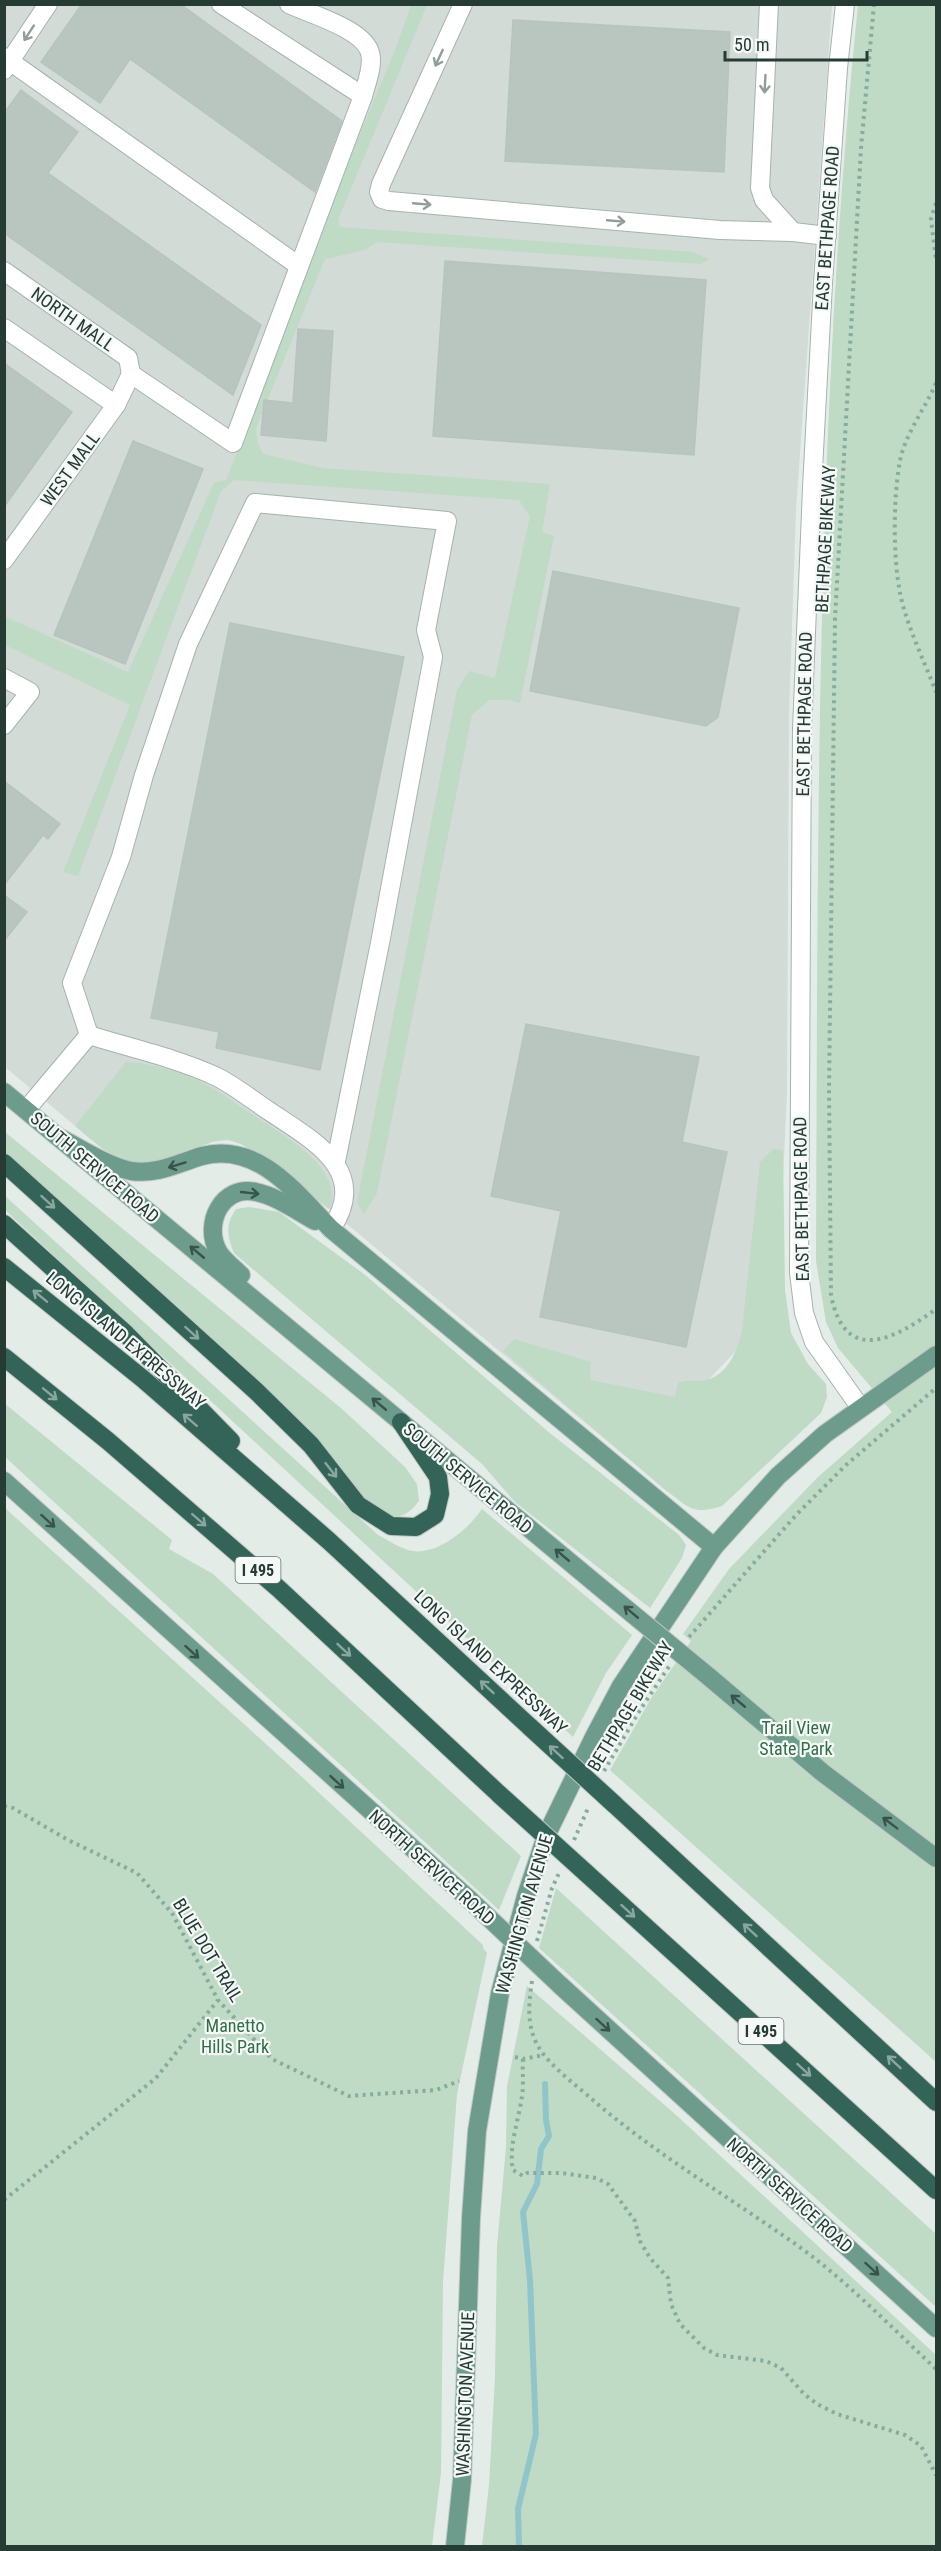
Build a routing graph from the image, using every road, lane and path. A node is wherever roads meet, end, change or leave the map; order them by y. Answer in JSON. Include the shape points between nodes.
{"nodes":[{"id":1,"x":48,"y":4,"type":"edge"},
{"id":2,"x":221,"y":4,"type":"edge"},
{"id":3,"x":289,"y":4,"type":"edge"},
{"id":4,"x":463,"y":4,"type":"edge"},
{"id":5,"x":769,"y":4,"type":"edge"},
{"id":6,"x":845,"y":4,"type":"edge"},
{"id":7,"x":874,"y":4,"type":"edge"},
{"id":8,"x":7,"y":63,"type":"edge"},
{"id":9,"x":363,"y":96,"type":"junction"},
{"id":10,"x":936,"y":203,"type":"edge"},
{"id":11,"x":793,"y":232,"type":"junction"},
{"id":12,"x":827,"y":236,"type":"junction"},
{"id":13,"x":936,"y":260,"type":"edge"},
{"id":14,"x":299,"y":266,"type":"junction"},
{"id":15,"x":4,"y":271,"type":"edge"},
{"id":16,"x":4,"y":328,"type":"edge"},
{"id":17,"x":131,"y":374,"type":"junction"},
{"id":18,"x":936,"y":383,"type":"edge"},
{"id":19,"x":116,"y":405,"type":"junction"},
{"id":20,"x":4,"y":560,"type":"edge"},
{"id":21,"x":4,"y":678,"type":"edge"},
{"id":22,"x":936,"y":692,"type":"edge"},
{"id":23,"x":4,"y":725,"type":"edge"},
{"id":24,"x":89,"y":1035,"type":"junction"},
{"id":25,"x":4,"y":1092,"type":"edge"},
{"id":26,"x":26,"y":1110,"type":"junction"},
{"id":27,"x":60,"y":1138,"type":"junction"},
{"id":28,"x":336,"y":1161,"type":"junction"},
{"id":29,"x":4,"y":1162,"type":"edge"},
{"id":30,"x":4,"y":1224,"type":"edge"},
{"id":31,"x":331,"y":1229,"type":"junction"},
{"id":32,"x":4,"y":1267,"type":"edge"},
{"id":33,"x":936,"y":1309,"type":"edge"},
{"id":34,"x":936,"y":1355,"type":"edge"},
{"id":35,"x":4,"y":1358,"type":"edge"},
{"id":36,"x":335,"y":1366,"type":"junction"},
{"id":37,"x":936,"y":1388,"type":"edge"},
{"id":38,"x":860,"y":1407,"type":"junction"},
{"id":39,"x":401,"y":1422,"type":"junction"},
{"id":40,"x":4,"y":1481,"type":"edge"},
{"id":41,"x":330,"y":1541,"type":"junction"},
{"id":42,"x":714,"y":1546,"type":"junction"},
{"id":43,"x":683,"y":1646,"type":"dead end"},
{"id":44,"x":671,"y":1664,"type":"dead end"},
{"id":45,"x":600,"y":1782,"type":"dead end"},
{"id":46,"x":590,"y":1803,"type":"dead end"},
{"id":47,"x":4,"y":1806,"type":"edge"},
{"id":48,"x":571,"y":1845,"type":"dead end"},
{"id":49,"x":936,"y":1858,"type":"edge"},
{"id":50,"x":562,"y":1866,"type":"dead end"},
{"id":51,"x":536,"y":1949,"type":"dead end"},
{"id":52,"x":533,"y":1972,"type":"dead end"},
{"id":53,"x":218,"y":2000,"type":"junction"},
{"id":54,"x":544,"y":2055,"type":"junction"},
{"id":55,"x":515,"y":2057,"type":"dead end"},
{"id":56,"x":524,"y":2059,"type":"junction"},
{"id":57,"x":459,"y":2081,"type":"dead end"},
{"id":58,"x":936,"y":2102,"type":"edge"},
{"id":59,"x":936,"y":2190,"type":"edge"},
{"id":60,"x":4,"y":2200,"type":"edge"},
{"id":61,"x":936,"y":2328,"type":"edge"},
{"id":62,"x":936,"y":2369,"type":"edge"},
{"id":63,"x":936,"y":2475,"type":"edge"},
{"id":64,"x":456,"y":2547,"type":"edge"}],
"edges":[{"from":1,"to":8,"type":"street","one_way":true},
{"from":2,"to":9,"type":"street"},
{"from":3,"to":9,"type":"street","via":[[346,29],[370,51]]},
{"from":4,"to":11,"type":"street","one_way":true,"via":[[381,184],[382,198],[720,230]]},
{"from":5,"to":11,"type":"street","one_way":true,"via":[[760,188],[764,200]]},
{"from":6,"to":12,"type":"street","name":"EAST BETHPAGE ROAD"},
{"from":7,"to":33,"type":"path","name":"BETHPAGE BIKEWAY","via":[[861,148],[835,619],[829,1089],[831,1295],[839,1322],[847,1331],[872,1340],[898,1334]]},
{"from":8,"to":14,"type":"street"},
{"from":9,"to":14,"type":"street"},
{"from":10,"to":13,"type":"path","via":[[931,219]]},
{"from":11,"to":12,"type":"street"},
{"from":12,"to":38,"type":"street","name":"EAST BETHPAGE ROAD","via":[[802,729],[800,1274],[804,1313],[814,1342]]},
{"from":14,"to":17,"type":"street","via":[[233,443]]},
{"from":15,"to":17,"type":"street","name":"NORTH MALL","via":[[128,358]]},
{"from":16,"to":19,"type":"street"},
{"from":17,"to":19,"type":"street","name":"WEST MALL"},
{"from":18,"to":22,"type":"path","via":[[900,460],[895,530],[900,595]]},
{"from":19,"to":20,"type":"street","name":"WEST MALL"},
{"from":21,"to":23,"type":"street","via":[[30,692]]},
{"from":24,"to":26,"type":"street"},
{"from":24,"to":28,"type":"street","via":[[216,1077],[311,1138]]},
{"from":24,"to":28,"type":"street","via":[[72,983],[121,857],[188,644],[255,503],[447,521],[426,630],[433,657]]},
{"from":25,"to":26,"type":"main road","name":"SOUTH SERVICE ROAD"},
{"from":26,"to":27,"type":"main road","name":"SOUTH SERVICE ROAD"},
{"from":31,"to":27,"type":"main road","one_way":true,"via":[[282,1179],[243,1155],[217,1153],[156,1171],[132,1171]]},
{"from":36,"to":27,"type":"main road","name":"SOUTH SERVICE ROAD","one_way":true},
{"from":28,"to":31,"type":"street","via":[[345,1192],[340,1216]]},
{"from":29,"to":39,"type":"highway","one_way":true,"via":[[264,1399],[311,1445],[358,1505],[391,1526],[416,1527],[435,1515],[440,1494],[438,1477]]},
{"from":30,"to":41,"type":"highway","via":[[126,1334]]},
{"from":36,"to":31,"type":"main road","one_way":true,"via":[[219,1253],[213,1228],[220,1204],[227,1196],[241,1191],[256,1192]]},
{"from":31,"to":42,"type":"main road"},
{"from":41,"to":32,"type":"highway","name":"LONG ISLAND EXPRESSWAY","one_way":true,"via":[[143,1379]]},
{"from":34,"to":38,"type":"main road","name":"WASHINGTON AVENUE"},
{"from":35,"to":59,"type":"highway","number":"I 495","one_way":true,"bridge":true,"via":[[108,1441],[279,1589]]},
{"from":39,"to":36,"type":"main road","name":"SOUTH SERVICE ROAD","one_way":true},
{"from":37,"to":43,"type":"path","name":"BETHPAGE BIKEWAY","via":[[846,1465],[805,1506],[705,1616]]},
{"from":38,"to":42,"type":"main road","name":"WASHINGTON AVENUE","via":[[778,1476]]},
{"from":49,"to":39,"type":"main road","name":"SOUTH SERVICE ROAD","one_way":true,"bridge":true,"via":[[823,1773]]},
{"from":40,"to":61,"type":"main road","name":"NORTH SERVICE ROAD","one_way":true,"bridge":true,"via":[[470,1900]]},
{"from":58,"to":41,"type":"highway","name":"LONG ISLAND EXPRESSWAY","one_way":true,"bridge":true},
{"from":42,"to":64,"type":"main road","name":"WASHINGTON AVENUE","via":[[621,1686],[546,1836],[500,1994],[477,2131]]},
{"from":44,"to":45,"type":"path","name":"BETHPAGE BIKEWAY","via":[[609,1761]]},
{"from":46,"to":48,"type":"path"},
{"from":47,"to":53,"type":"path","name":"BLUE DOT TRAIL","via":[[136,1873],[172,1913]]},
{"from":50,"to":51,"type":"path"},
{"from":52,"to":54,"type":"path","via":[[530,2023],[533,2038]]},
{"from":53,"to":57,"type":"path","name":"BLUE DOT TRAIL","via":[[272,2059],[349,2096],[436,2090]]},
{"from":53,"to":60,"type":"path","via":[[156,2078]]},
{"from":54,"to":56,"type":"path"},
{"from":54,"to":62,"type":"path","via":[[631,2132],[797,2245]]},
{"from":55,"to":56,"type":"path"},
{"from":56,"to":63,"type":"path","via":[[523,2093],[510,2158],[513,2170],[523,2176],[551,2173],[596,2178],[608,2184],[634,2221],[650,2258],[668,2278],[671,2304],[680,2324],[704,2348],[717,2355],[766,2361],[781,2368],[817,2404],[837,2414],[905,2434],[921,2446]]}]}
